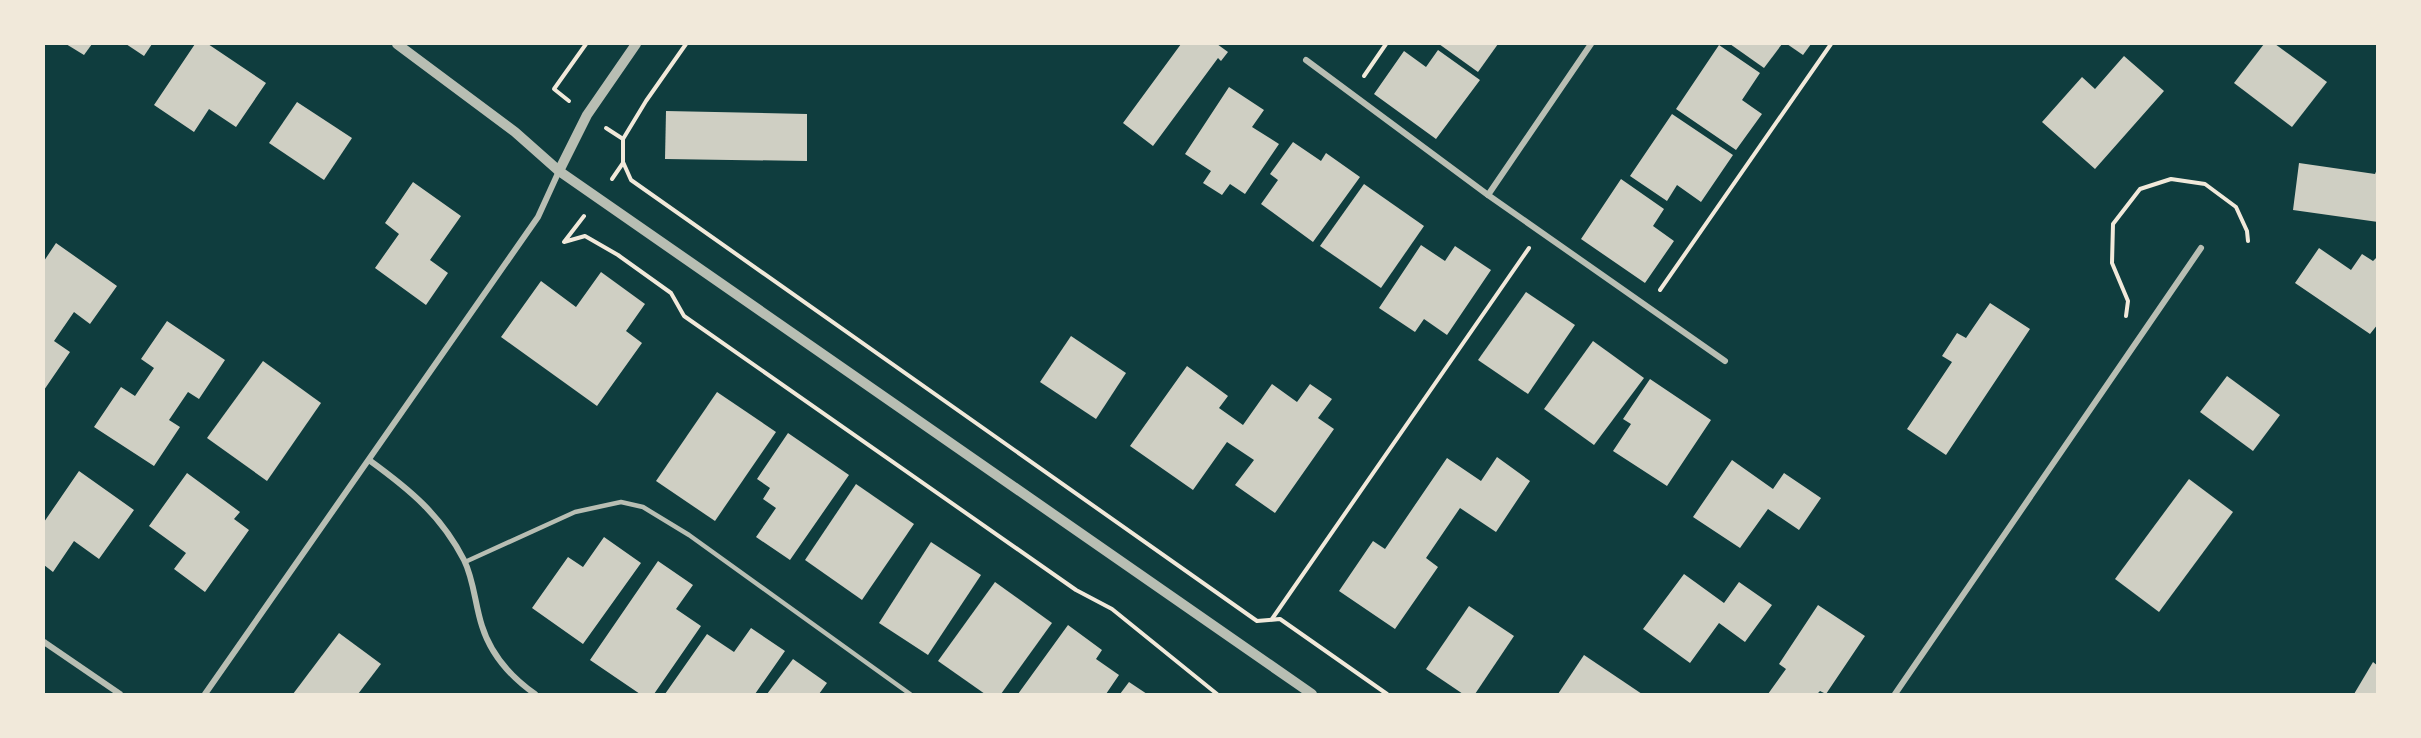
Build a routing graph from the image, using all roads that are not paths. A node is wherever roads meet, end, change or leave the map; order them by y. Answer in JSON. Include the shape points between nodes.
{"nodes":[{"id":1,"x":397,"y":44,"type":"edge"},
{"id":2,"x":636,"y":44,"type":"edge"},
{"id":3,"x":1591,"y":44,"type":"edge"},
{"id":4,"x":1306,"y":60,"type":"dead end"},
{"id":5,"x":559,"y":171,"type":"junction"},
{"id":6,"x":1488,"y":195,"type":"junction"},
{"id":7,"x":2201,"y":248,"type":"dead end"},
{"id":8,"x":1725,"y":362,"type":"dead end"},
{"id":9,"x":369,"y":460,"type":"junction"},
{"id":10,"x":465,"y":562,"type":"junction"},
{"id":11,"x":44,"y":642,"type":"edge"},
{"id":12,"x":120,"y":694,"type":"edge"},
{"id":13,"x":205,"y":694,"type":"edge"},
{"id":14,"x":535,"y":694,"type":"edge"},
{"id":15,"x":910,"y":694,"type":"edge"},
{"id":16,"x":1312,"y":694,"type":"edge"},
{"id":17,"x":1895,"y":694,"type":"edge"}],
"edges":[{"from":1,"to":5,"type":"street","via":[[515,132]]},
{"from":2,"to":5,"type":"street","via":[[587,115]]},
{"from":3,"to":6,"type":"street"},
{"from":4,"to":6,"type":"street"},
{"from":5,"to":9,"type":"street","via":[[538,217]]},
{"from":5,"to":16,"type":"street"},
{"from":6,"to":8,"type":"street"},
{"from":7,"to":17,"type":"street"},
{"from":9,"to":10,"type":"street","via":[[420,500],[447,529]]},
{"from":9,"to":13,"type":"street"},
{"from":10,"to":14,"type":"street","via":[[483,628],[500,662]]},
{"from":10,"to":15,"type":"lane","via":[[575,512],[621,502],[643,507]]},
{"from":11,"to":12,"type":"street"}]}
